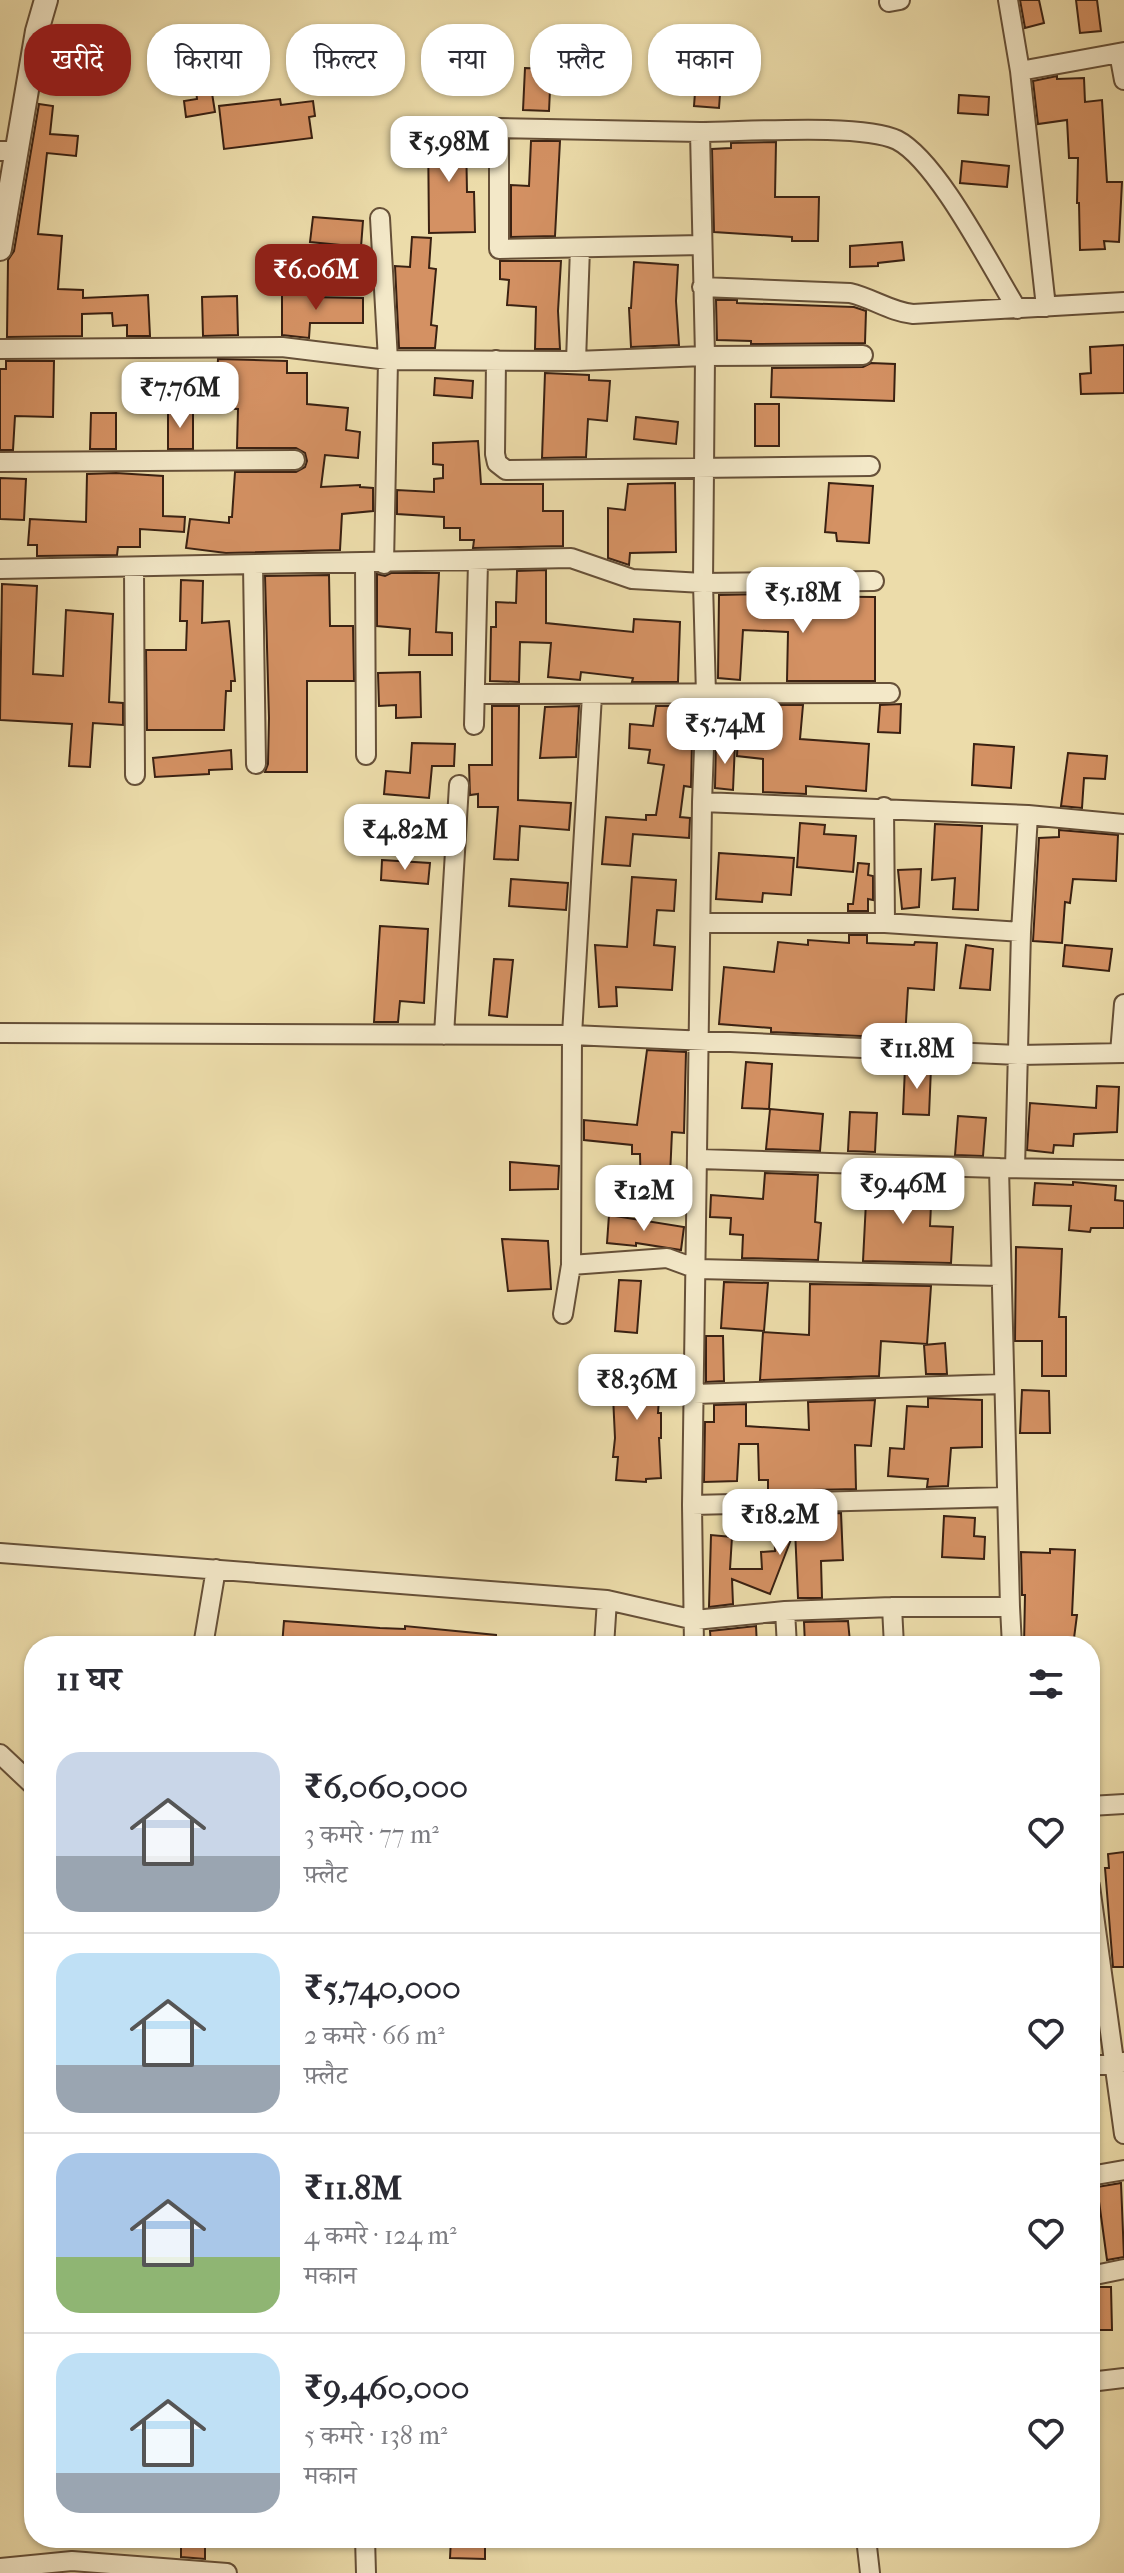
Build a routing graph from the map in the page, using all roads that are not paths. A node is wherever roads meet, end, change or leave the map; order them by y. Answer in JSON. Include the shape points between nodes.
{"nodes":[{"id":1,"x":46,"y":0,"type":"edge"},
{"id":2,"x":1008,"y":0,"type":"edge"},
{"id":3,"x":1122,"y":53,"type":"edge"},
{"id":4,"x":1020,"y":71,"type":"junction"},
{"id":5,"x":1124,"y":80,"type":"edge"},
{"id":6,"x":700,"y":132,"type":"junction"},
{"id":7,"x":8,"y":151,"type":"edge"},
{"id":8,"x":380,"y":218,"type":"dead end"},
{"id":9,"x":702,"y":245,"type":"junction"},
{"id":10,"x":580,"y":248,"type":"junction"},
{"id":11,"x":0,"y":249,"type":"edge"},
{"id":12,"x":702,"y":287,"type":"junction"},
{"id":13,"x":1124,"y":302,"type":"edge"},
{"id":14,"x":1046,"y":307,"type":"junction"},
{"id":15,"x":1017,"y":309,"type":"junction"},
{"id":16,"x":0,"y":349,"type":"edge"},
{"id":17,"x":863,"y":355,"type":"dead end"},
{"id":18,"x":705,"y":356,"type":"junction"},
{"id":19,"x":388,"y":360,"type":"junction"},
{"id":20,"x":496,"y":360,"type":"junction"},
{"id":21,"x":576,"y":361,"type":"junction"},
{"id":22,"x":295,"y":460,"type":"dead end"},
{"id":23,"x":0,"y":462,"type":"edge"},
{"id":24,"x":870,"y":466,"type":"dead end"},
{"id":25,"x":704,"y":468,"type":"junction"},
{"id":26,"x":478,"y":562,"type":"junction"},
{"id":27,"x":374,"y":564,"type":"junction"},
{"id":28,"x":253,"y":565,"type":"junction"},
{"id":29,"x":134,"y":567,"type":"junction"},
{"id":30,"x":0,"y":569,"type":"edge"},
{"id":31,"x":874,"y":581,"type":"dead end"},
{"id":32,"x":703,"y":583,"type":"junction"},
{"id":33,"x":890,"y":693,"type":"dead end"},
{"id":34,"x":476,"y":694,"type":"junction"},
{"id":35,"x":592,"y":695,"type":"junction"},
{"id":36,"x":706,"y":695,"type":"junction"},
{"id":37,"x":474,"y":725,"type":"dead end"},
{"id":38,"x":366,"y":755,"type":"dead end"},
{"id":39,"x":256,"y":764,"type":"dead end"},
{"id":40,"x":135,"y":775,"type":"dead end"},
{"id":41,"x":459,"y":785,"type":"dead end"},
{"id":42,"x":702,"y":802,"type":"junction"},
{"id":43,"x":884,"y":807,"type":"junction"},
{"id":44,"x":1028,"y":815,"type":"junction"},
{"id":45,"x":1124,"y":824,"type":"edge"},
{"id":46,"x":701,"y":923,"type":"junction"},
{"id":47,"x":885,"y":923,"type":"junction"},
{"id":48,"x":1021,"y":932,"type":"junction"},
{"id":49,"x":1124,"y":1004,"type":"edge"},
{"id":50,"x":0,"y":1033,"type":"edge"},
{"id":51,"x":444,"y":1035,"type":"junction"},
{"id":52,"x":572,"y":1035,"type":"junction"},
{"id":53,"x":700,"y":1041,"type":"junction"},
{"id":54,"x":1122,"y":1053,"type":"edge"},
{"id":55,"x":1019,"y":1055,"type":"junction"},
{"id":56,"x":699,"y":1159,"type":"junction"},
{"id":57,"x":1007,"y":1168,"type":"junction"},
{"id":58,"x":1124,"y":1170,"type":"edge"},
{"id":59,"x":571,"y":1265,"type":"junction"},
{"id":60,"x":697,"y":1269,"type":"junction"},
{"id":61,"x":1000,"y":1276,"type":"junction"},
{"id":62,"x":563,"y":1314,"type":"dead end"},
{"id":63,"x":1003,"y":1384,"type":"junction"},
{"id":64,"x":694,"y":1394,"type":"junction"},
{"id":65,"x":1007,"y":1497,"type":"junction"},
{"id":66,"x":692,"y":1505,"type":"junction"},
{"id":67,"x":0,"y":1553,"type":"edge"},
{"id":68,"x":216,"y":1569,"type":"junction"},
{"id":69,"x":607,"y":1600,"type":"junction"},
{"id":70,"x":892,"y":1607,"type":"junction"},
{"id":71,"x":1010,"y":1607,"type":"junction"},
{"id":72,"x":785,"y":1611,"type":"junction"},
{"id":73,"x":695,"y":1620,"type":"junction"},
{"id":74,"x":205,"y":1636,"type":"edge"},
{"id":75,"x":605,"y":1636,"type":"edge"},
{"id":76,"x":694,"y":1636,"type":"edge"},
{"id":77,"x":786,"y":1636,"type":"edge"},
{"id":78,"x":893,"y":1636,"type":"edge"},
{"id":79,"x":1011,"y":1636,"type":"edge"},
{"id":80,"x":0,"y":1754,"type":"edge"},
{"id":81,"x":24,"y":1777,"type":"edge"},
{"id":82,"x":1124,"y":1804,"type":"edge"},
{"id":83,"x":1100,"y":1805,"type":"edge"},
{"id":84,"x":1100,"y":1947,"type":"edge"},
{"id":85,"x":1119,"y":2063,"type":"edge"},
{"id":86,"x":1124,"y":2134,"type":"edge"},
{"id":87,"x":1124,"y":2170,"type":"edge"},
{"id":88,"x":1100,"y":2174,"type":"edge"},
{"id":89,"x":1124,"y":2269,"type":"edge"},
{"id":90,"x":1100,"y":2274,"type":"edge"},
{"id":91,"x":1124,"y":2378,"type":"edge"},
{"id":92,"x":1100,"y":2381,"type":"edge"},
{"id":93,"x":365,"y":2548,"type":"edge"},
{"id":94,"x":867,"y":2548,"type":"edge"},
{"id":95,"x":0,"y":2568,"type":"edge"},
{"id":96,"x":227,"y":2573,"type":"edge"},
{"id":97,"x":366,"y":2573,"type":"edge"},
{"id":98,"x":870,"y":2573,"type":"edge"}],
"edges":[{"from":1,"to":7,"type":"street"},
{"from":2,"to":4,"type":"street"},
{"from":3,"to":4,"type":"street"},
{"from":3,"to":5,"type":"street"},
{"from":4,"to":14,"type":"street"},
{"from":6,"to":9,"type":"street"},
{"from":6,"to":10,"type":"street","via":[[499,128],[499,249]]},
{"from":6,"to":15,"type":"street","via":[[853,131],[894,139],[916,153],[940,182]]},
{"from":7,"to":11,"type":"street"},
{"from":8,"to":19,"type":"street"},
{"from":9,"to":10,"type":"street"},
{"from":9,"to":12,"type":"street"},
{"from":10,"to":21,"type":"street"},
{"from":12,"to":15,"type":"street","via":[[850,293],[913,314]]},
{"from":12,"to":18,"type":"street"},
{"from":13,"to":14,"type":"street"},
{"from":14,"to":15,"type":"street"},
{"from":16,"to":19,"type":"street","via":[[282,347]]},
{"from":17,"to":18,"type":"street"},
{"from":18,"to":21,"type":"street"},
{"from":18,"to":25,"type":"street"},
{"from":19,"to":20,"type":"street"},
{"from":19,"to":27,"type":"street"},
{"from":20,"to":21,"type":"street"},
{"from":20,"to":25,"type":"street","via":[[495,454],[506,470]]},
{"from":22,"to":23,"type":"street"},
{"from":24,"to":25,"type":"street"},
{"from":25,"to":32,"type":"street"},
{"from":26,"to":27,"type":"street"},
{"from":26,"to":32,"type":"street","via":[[571,558],[623,578]]},
{"from":26,"to":34,"type":"street"},
{"from":27,"to":28,"type":"street"},
{"from":27,"to":38,"type":"street"},
{"from":28,"to":29,"type":"street"},
{"from":28,"to":39,"type":"street"},
{"from":29,"to":30,"type":"street"},
{"from":29,"to":40,"type":"street"},
{"from":31,"to":32,"type":"street"},
{"from":32,"to":36,"type":"street"},
{"from":33,"to":36,"type":"street"},
{"from":34,"to":35,"type":"street"},
{"from":34,"to":37,"type":"street"},
{"from":35,"to":36,"type":"street"},
{"from":35,"to":52,"type":"street"},
{"from":36,"to":42,"type":"street"},
{"from":41,"to":51,"type":"street"},
{"from":42,"to":43,"type":"street"},
{"from":42,"to":46,"type":"street"},
{"from":43,"to":44,"type":"street"},
{"from":43,"to":47,"type":"street"},
{"from":44,"to":45,"type":"street"},
{"from":44,"to":48,"type":"street"},
{"from":46,"to":47,"type":"street"},
{"from":46,"to":53,"type":"street"},
{"from":47,"to":48,"type":"street"},
{"from":48,"to":55,"type":"street"},
{"from":49,"to":54,"type":"street"},
{"from":50,"to":51,"type":"street"},
{"from":51,"to":52,"type":"street"},
{"from":52,"to":53,"type":"street"},
{"from":52,"to":59,"type":"street"},
{"from":53,"to":55,"type":"street"},
{"from":53,"to":56,"type":"street"},
{"from":54,"to":55,"type":"street"},
{"from":55,"to":57,"type":"street"},
{"from":56,"to":57,"type":"street"},
{"from":56,"to":60,"type":"street"},
{"from":57,"to":58,"type":"street"},
{"from":57,"to":61,"type":"street"},
{"from":59,"to":60,"type":"street","via":[[667,1258]]},
{"from":59,"to":62,"type":"street"},
{"from":60,"to":61,"type":"street"},
{"from":60,"to":64,"type":"street"},
{"from":61,"to":63,"type":"street"},
{"from":63,"to":64,"type":"street"},
{"from":63,"to":65,"type":"street"},
{"from":64,"to":66,"type":"street"},
{"from":65,"to":66,"type":"street"},
{"from":65,"to":71,"type":"street"},
{"from":66,"to":73,"type":"street"},
{"from":67,"to":68,"type":"street"},
{"from":68,"to":69,"type":"street"},
{"from":68,"to":74,"type":"street"},
{"from":69,"to":73,"type":"street"},
{"from":69,"to":75,"type":"street"},
{"from":70,"to":71,"type":"street"},
{"from":70,"to":72,"type":"street"},
{"from":70,"to":78,"type":"street"},
{"from":71,"to":79,"type":"street"},
{"from":72,"to":73,"type":"street"},
{"from":72,"to":77,"type":"street"},
{"from":73,"to":76,"type":"street"},
{"from":80,"to":81,"type":"street"},
{"from":82,"to":83,"type":"street"},
{"from":84,"to":85,"type":"street"},
{"from":85,"to":86,"type":"street"},
{"from":87,"to":88,"type":"street"},
{"from":89,"to":90,"type":"street"},
{"from":91,"to":92,"type":"street"},
{"from":93,"to":97,"type":"street"},
{"from":94,"to":98,"type":"street"},
{"from":95,"to":96,"type":"street","via":[[72,2561]]}]}
